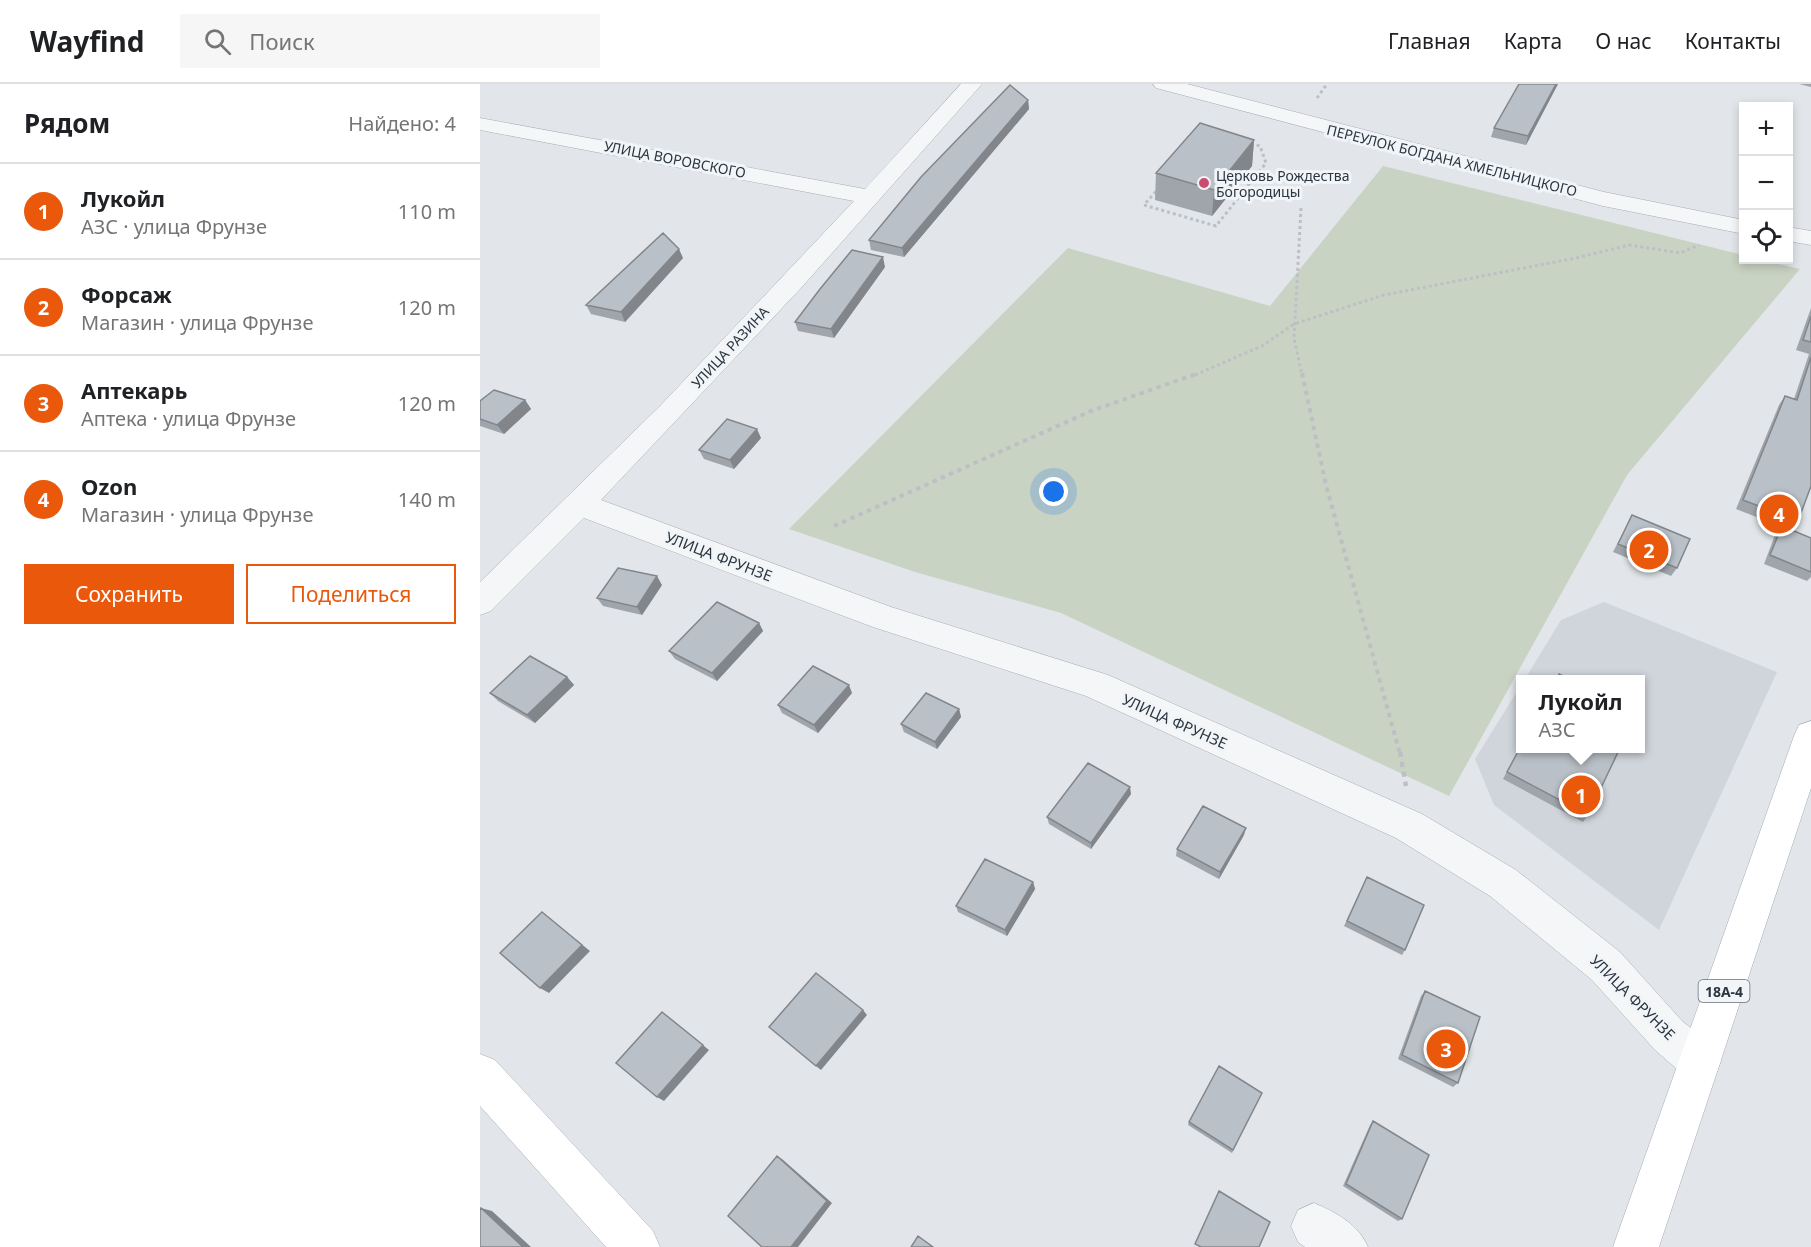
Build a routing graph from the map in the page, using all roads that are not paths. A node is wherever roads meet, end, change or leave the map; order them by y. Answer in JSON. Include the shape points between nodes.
{"nodes":[{"id":1,"x":972,"y":84,"type":"edge"},
{"id":2,"x":1163,"y":84,"type":"edge"},
{"id":3,"x":480,"y":124,"type":"edge"},
{"id":4,"x":870,"y":197,"type":"junction"},
{"id":5,"x":1739,"y":226,"type":"edge"},
{"id":6,"x":1793,"y":235,"type":"edge"},
{"id":7,"x":1811,"y":238,"type":"edge"},
{"id":8,"x":582,"y":505,"type":"junction"},
{"id":9,"x":480,"y":602,"type":"edge"},
{"id":10,"x":1811,"y":736,"type":"edge"},
{"id":11,"x":1700,"y":1061,"type":"junction"},
{"id":12,"x":480,"y":1075,"type":"edge"},
{"id":13,"x":637,"y":1247,"type":"edge"},
{"id":14,"x":1636,"y":1247,"type":"edge"}],
"edges":[{"from":1,"to":4,"type":"street","name":"УЛИЦА РАЗИНА"},
{"from":2,"to":5,"type":"street","name":"ПЕРЕУЛОК БОГДАНА ХМЕЛЬНИЦКОГО","via":[[1603,199]]},
{"from":3,"to":4,"type":"street","name":"УЛИЦА ВОРОВСКОГО"},
{"from":4,"to":8,"type":"street","name":"УЛИЦА РАЗИНА"},
{"from":6,"to":7,"type":"street"},
{"from":8,"to":9,"type":"street","name":"УЛИЦА РАЗИНА"},
{"from":8,"to":11,"type":"street","name":"УЛИЦА ФРУНЗЕ","via":[[884,618],[1096,685],[1409,826],[1503,883],[1589,952],[1670,1036]]},
{"from":10,"to":11,"type":"main road","number":"18А-4"},
{"from":11,"to":14,"type":"main road","number":"18А-4"},
{"from":12,"to":13,"type":"main road"}]}
